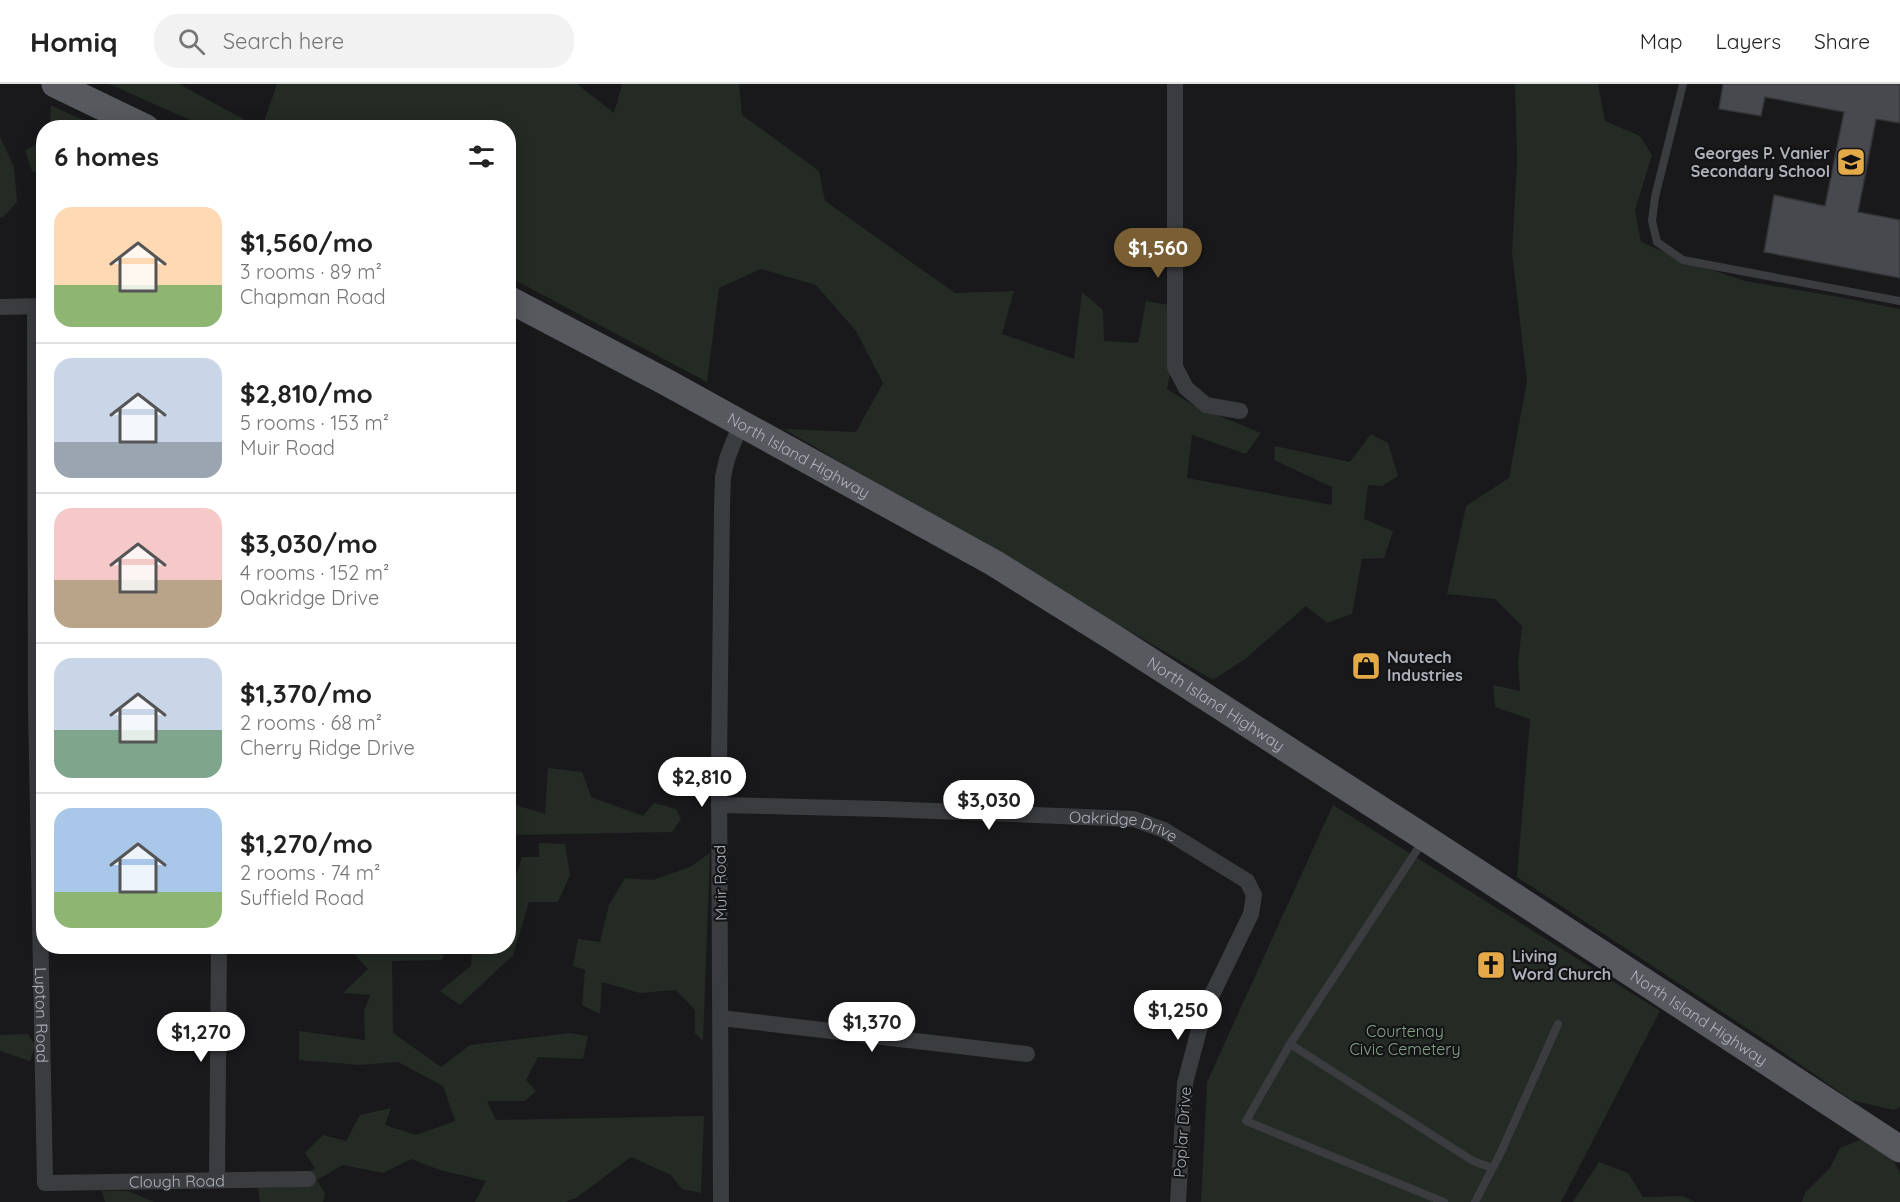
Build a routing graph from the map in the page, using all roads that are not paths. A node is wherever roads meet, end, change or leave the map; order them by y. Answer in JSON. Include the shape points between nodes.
{"nodes":[{"id":1,"x":55,"y":84,"type":"edge"},
{"id":2,"x":1175,"y":84,"type":"edge"},
{"id":3,"x":1683,"y":84,"type":"edge"},
{"id":4,"x":129,"y":120,"type":"edge"},
{"id":5,"x":1900,"y":302,"type":"edge"},
{"id":6,"x":516,"y":303,"type":"edge"},
{"id":7,"x":0,"y":307,"type":"edge"},
{"id":8,"x":36,"y":307,"type":"edge"},
{"id":9,"x":1240,"y":411,"type":"dead end"},
{"id":10,"x":741,"y":423,"type":"junction"},
{"id":11,"x":719,"y":805,"type":"junction"},
{"id":12,"x":1425,"y":838,"type":"junction"},
{"id":13,"x":1254,"y":895,"type":"joint"},
{"id":14,"x":41,"y":954,"type":"edge"},
{"id":15,"x":219,"y":954,"type":"edge"},
{"id":16,"x":721,"y":1018,"type":"junction"},
{"id":17,"x":1558,"y":1024,"type":"dead end"},
{"id":18,"x":1290,"y":1044,"type":"junction"},
{"id":19,"x":1027,"y":1054,"type":"dead end"},
{"id":20,"x":1900,"y":1149,"type":"edge"},
{"id":21,"x":1492,"y":1168,"type":"junction"},
{"id":22,"x":217,"y":1179,"type":"junction"},
{"id":23,"x":308,"y":1179,"type":"dead end"},
{"id":24,"x":45,"y":1183,"type":"joint"},
{"id":25,"x":721,"y":1202,"type":"edge"},
{"id":26,"x":1178,"y":1202,"type":"edge"},
{"id":27,"x":1444,"y":1202,"type":"edge"},
{"id":28,"x":1475,"y":1202,"type":"edge"}],
"edges":[{"from":1,"to":4,"type":"main road"},
{"from":2,"to":9,"type":"street","via":[[1175,368],[1186,388],[1206,405]]},
{"from":3,"to":5,"type":"lane","via":[[1655,197],[1652,220],[1657,242],[1683,260]]},
{"from":6,"to":10,"type":"main road","name":"North Island Highway"},
{"from":7,"to":8,"type":"street"},
{"from":10,"to":11,"type":"street","name":"Muir Road","via":[[723,477]]},
{"from":10,"to":12,"type":"main road","name":"North Island Highway","via":[[994,563]]},
{"from":11,"to":13,"type":"street","name":"Oakridge Drive","via":[[1134,819],[1164,830],[1247,881]]},
{"from":11,"to":16,"type":"street","name":"Muir Road"},
{"from":12,"to":18,"type":"lane"},
{"from":12,"to":20,"type":"main road","name":"North Island Highway"},
{"from":13,"to":26,"type":"street","name":"Poplar Drive","via":[[1251,914],[1204,1011],[1185,1083]]},
{"from":14,"to":24,"type":"street","name":"Lupton Road"},
{"from":15,"to":22,"type":"street"},
{"from":16,"to":19,"type":"street"},
{"from":16,"to":25,"type":"street","name":"Muir Road"},
{"from":17,"to":21,"type":"lane"},
{"from":18,"to":21,"type":"lane","via":[[1473,1161]]},
{"from":18,"to":27,"type":"lane","via":[[1246,1121]]},
{"from":21,"to":28,"type":"lane"},
{"from":22,"to":23,"type":"street","name":"Clough Road"},
{"from":22,"to":24,"type":"street","name":"Clough Road"}]}
